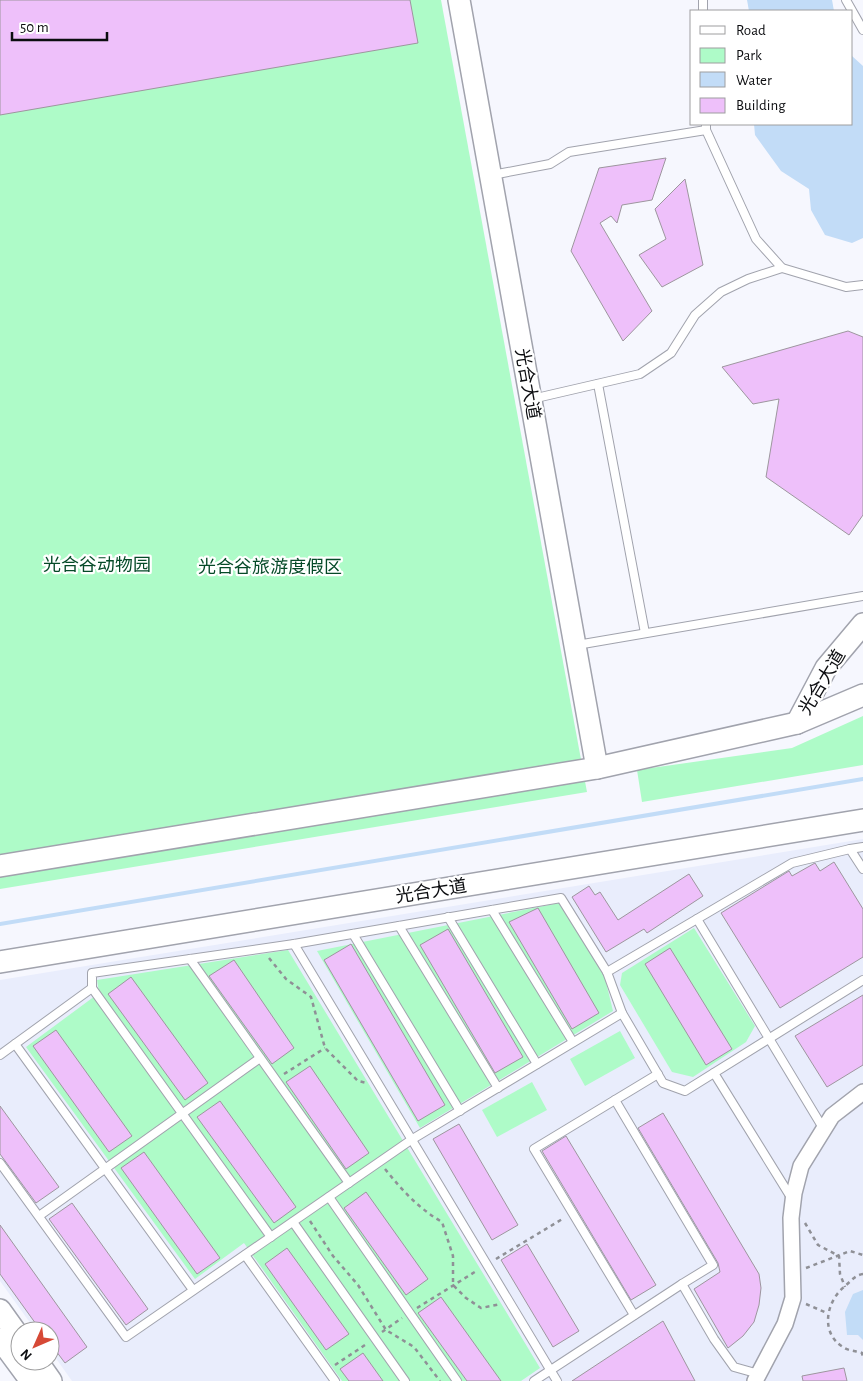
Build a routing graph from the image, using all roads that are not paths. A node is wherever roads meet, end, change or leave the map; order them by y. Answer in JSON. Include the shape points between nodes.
{"nodes":[{"id":1,"x":458,"y":0,"type":"edge"},
{"id":2,"x":853,"y":12,"type":"edge"},
{"id":3,"x":863,"y":30,"type":"edge"},
{"id":4,"x":706,"y":127,"type":"edge"},
{"id":5,"x":489,"y":175,"type":"junction"},
{"id":6,"x":782,"y":268,"type":"junction"},
{"id":7,"x":863,"y":285,"type":"edge"},
{"id":8,"x":598,"y":384,"type":"junction"},
{"id":9,"x":530,"y":400,"type":"junction"},
{"id":10,"x":863,"y":596,"type":"edge"},
{"id":11,"x":863,"y":624,"type":"edge"},
{"id":12,"x":645,"y":633,"type":"junction"},
{"id":13,"x":576,"y":646,"type":"junction"},
{"id":14,"x":863,"y":696,"type":"edge"},
{"id":15,"x":797,"y":723,"type":"junction"},
{"id":16,"x":597,"y":768,"type":"junction"},
{"id":17,"x":863,"y":820,"type":"edge"},
{"id":18,"x":863,"y":847,"type":"edge"},
{"id":19,"x":850,"y":849,"type":"junction"},
{"id":20,"x":0,"y":866,"type":"edge"},
{"id":21,"x":863,"y":870,"type":"edge"},
{"id":22,"x":492,"y":910,"type":"junction"},
{"id":23,"x":448,"y":917,"type":"junction"},
{"id":24,"x":697,"y":919,"type":"junction"},
{"id":25,"x":399,"y":926,"type":"junction"},
{"id":26,"x":353,"y":934,"type":"junction"},
{"id":27,"x":294,"y":944,"type":"junction"},
{"id":28,"x":190,"y":959,"type":"junction"},
{"id":29,"x":0,"y":962,"type":"edge"},
{"id":30,"x":607,"y":972,"type":"junction"},
{"id":31,"x":863,"y":980,"type":"edge"},
{"id":32,"x":92,"y":988,"type":"junction"},
{"id":33,"x":622,"y":1012,"type":"junction"},
{"id":34,"x":769,"y":1038,"type":"junction"},
{"id":35,"x":572,"y":1042,"type":"junction"},
{"id":36,"x":15,"y":1044,"type":"junction"},
{"id":37,"x":0,"y":1055,"type":"edge"},
{"id":38,"x":260,"y":1058,"type":"junction"},
{"id":39,"x":538,"y":1064,"type":"junction"},
{"id":40,"x":714,"y":1072,"type":"junction"},
{"id":41,"x":658,"y":1074,"type":"junction"},
{"id":42,"x":498,"y":1088,"type":"junction"},
{"id":43,"x":863,"y":1092,"type":"edge"},
{"id":44,"x":615,"y":1100,"type":"junction"},
{"id":45,"x":460,"y":1111,"type":"junction"},
{"id":46,"x":182,"y":1114,"type":"junction"},
{"id":47,"x":823,"y":1128,"type":"junction"},
{"id":48,"x":412,"y":1140,"type":"junction"},
{"id":49,"x":0,"y":1163,"type":"edge"},
{"id":50,"x":106,"y":1170,"type":"junction"},
{"id":51,"x":349,"y":1183,"type":"junction"},
{"id":52,"x":329,"y":1196,"type":"junction"},
{"id":53,"x":793,"y":1201,"type":"junction"},
{"id":54,"x":39,"y":1216,"type":"junction"},
{"id":55,"x":293,"y":1222,"type":"junction"},
{"id":56,"x":270,"y":1237,"type":"junction"},
{"id":57,"x":245,"y":1255,"type":"junction"},
{"id":58,"x":682,"y":1284,"type":"junction"},
{"id":59,"x":193,"y":1290,"type":"junction"},
{"id":60,"x":0,"y":1310,"type":"edge"},
{"id":61,"x":634,"y":1315,"type":"junction"},
{"id":62,"x":10,"y":1324,"type":"edge"},
{"id":63,"x":0,"y":1339,"type":"edge"},
{"id":64,"x":550,"y":1369,"type":"junction"},
{"id":65,"x":757,"y":1377,"type":"edge"},
{"id":66,"x":31,"y":1381,"type":"edge"},
{"id":67,"x":335,"y":1381,"type":"edge"},
{"id":68,"x":405,"y":1381,"type":"edge"},
{"id":69,"x":457,"y":1381,"type":"edge"},
{"id":70,"x":534,"y":1381,"type":"edge"},
{"id":71,"x":557,"y":1381,"type":"edge"}],
"edges":[{"from":1,"to":5,"type":"street","name":"光合大道"},
{"from":2,"to":3,"type":"lane"},
{"from":4,"to":5,"type":"lane","via":[[569,152],[550,164]]},
{"from":4,"to":6,"type":"lane","via":[[756,239]]},
{"from":5,"to":9,"type":"street","name":"光合大道"},
{"from":6,"to":7,"type":"lane","via":[[846,287]]},
{"from":6,"to":8,"type":"lane","via":[[721,292],[695,315],[671,353],[640,374]]},
{"from":8,"to":9,"type":"lane"},
{"from":8,"to":12,"type":"lane"},
{"from":9,"to":13,"type":"street","name":"光合大道"},
{"from":10,"to":12,"type":"lane"},
{"from":11,"to":15,"type":"street","name":"光合大道","via":[[826,668]]},
{"from":12,"to":13,"type":"lane"},
{"from":13,"to":16,"type":"street","name":"光合大道"},
{"from":14,"to":15,"type":"street"},
{"from":15,"to":16,"type":"street","name":"光合大道"},
{"from":16,"to":20,"type":"street","name":"光合大道"},
{"from":17,"to":29,"type":"street","name":"光合大道"},
{"from":18,"to":19,"type":"lane"},
{"from":19,"to":21,"type":"lane"},
{"from":19,"to":24,"type":"lane","via":[[792,863]]},
{"from":22,"to":23,"type":"lane"},
{"from":22,"to":30,"type":"lane","via":[[561,898]]},
{"from":22,"to":35,"type":"lane"},
{"from":23,"to":25,"type":"lane"},
{"from":23,"to":39,"type":"lane"},
{"from":24,"to":30,"type":"lane"},
{"from":24,"to":34,"type":"lane"},
{"from":25,"to":26,"type":"lane"},
{"from":25,"to":42,"type":"lane"},
{"from":26,"to":27,"type":"lane"},
{"from":26,"to":45,"type":"lane"},
{"from":27,"to":28,"type":"lane"},
{"from":27,"to":48,"type":"lane"},
{"from":28,"to":32,"type":"lane","via":[[92,972]]},
{"from":28,"to":38,"type":"lane"},
{"from":30,"to":33,"type":"lane"},
{"from":31,"to":34,"type":"lane"},
{"from":32,"to":36,"type":"lane"},
{"from":32,"to":46,"type":"lane"},
{"from":33,"to":35,"type":"lane"},
{"from":33,"to":41,"type":"lane"},
{"from":34,"to":40,"type":"lane"},
{"from":34,"to":47,"type":"lane"},
{"from":35,"to":39,"type":"lane"},
{"from":36,"to":37,"type":"lane"},
{"from":36,"to":50,"type":"lane"},
{"from":38,"to":46,"type":"lane"},
{"from":38,"to":51,"type":"lane"},
{"from":39,"to":42,"type":"lane"},
{"from":40,"to":41,"type":"lane","via":[[685,1091],[663,1082]]},
{"from":40,"to":53,"type":"lane"},
{"from":41,"to":44,"type":"lane"},
{"from":42,"to":45,"type":"lane"},
{"from":43,"to":47,"type":"street","via":[[832,1116]]},
{"from":44,"to":58,"type":"lane","via":[[712,1265]]},
{"from":44,"to":61,"type":"lane","via":[[534,1149]]},
{"from":45,"to":48,"type":"lane"},
{"from":46,"to":50,"type":"lane"},
{"from":46,"to":56,"type":"lane"},
{"from":47,"to":53,"type":"street","via":[[801,1166]]},
{"from":48,"to":51,"type":"lane"},
{"from":48,"to":64,"type":"lane"},
{"from":49,"to":54,"type":"lane"},
{"from":50,"to":54,"type":"lane"},
{"from":50,"to":59,"type":"lane"},
{"from":51,"to":52,"type":"lane"},
{"from":52,"to":55,"type":"lane"},
{"from":52,"to":69,"type":"lane"},
{"from":53,"to":65,"type":"street","via":[[793,1298],[785,1324]]},
{"from":54,"to":59,"type":"lane","via":[[126,1337]]},
{"from":55,"to":56,"type":"lane"},
{"from":55,"to":68,"type":"lane"},
{"from":56,"to":57,"type":"lane"},
{"from":57,"to":59,"type":"lane"},
{"from":57,"to":67,"type":"lane"},
{"from":58,"to":61,"type":"lane"},
{"from":58,"to":65,"type":"lane","via":[[734,1367]]},
{"from":60,"to":62,"type":"street"},
{"from":61,"to":64,"type":"lane"},
{"from":63,"to":66,"type":"street"},
{"from":64,"to":70,"type":"lane"},
{"from":64,"to":71,"type":"lane"}]}
